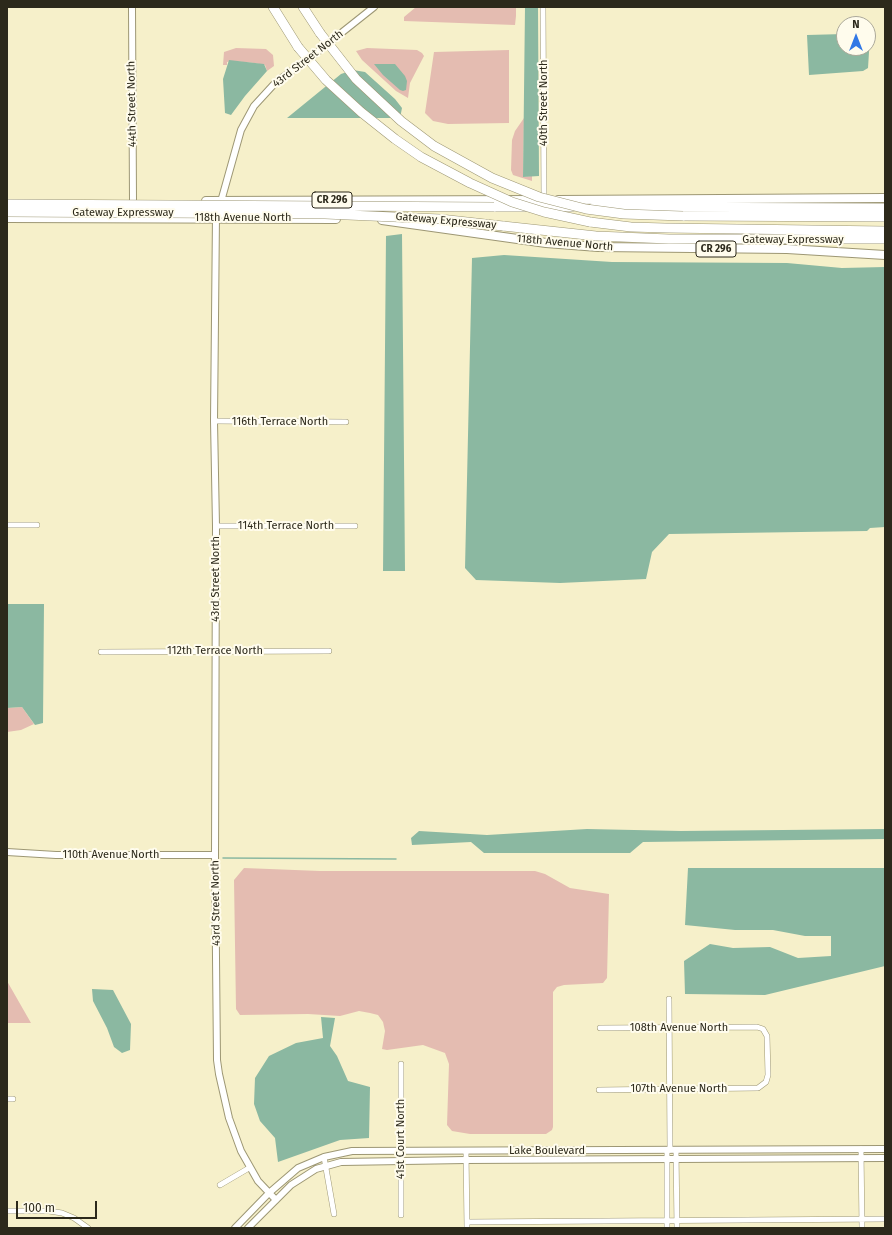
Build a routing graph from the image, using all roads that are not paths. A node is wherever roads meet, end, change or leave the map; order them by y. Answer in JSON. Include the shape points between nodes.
{"nodes":[{"id":1,"x":132,"y":7,"type":"edge"},
{"id":2,"x":273,"y":7,"type":"edge"},
{"id":3,"x":303,"y":7,"type":"edge"},
{"id":4,"x":374,"y":7,"type":"edge"},
{"id":5,"x":543,"y":7,"type":"edge"},
{"id":6,"x":885,"y":198,"type":"edge"},
{"id":7,"x":7,"y":200,"type":"edge"},
{"id":8,"x":544,"y":200,"type":"junction"},
{"id":9,"x":133,"y":201,"type":"junction"},
{"id":10,"x":222,"y":201,"type":"junction"},
{"id":11,"x":7,"y":204,"type":"edge"},
{"id":12,"x":885,"y":208,"type":"edge"},
{"id":13,"x":7,"y":212,"type":"edge"},
{"id":14,"x":885,"y":216,"type":"edge"},
{"id":15,"x":7,"y":218,"type":"edge"},
{"id":16,"x":215,"y":218,"type":"junction"},
{"id":17,"x":885,"y":231,"type":"edge"},
{"id":18,"x":885,"y":239,"type":"edge"},
{"id":19,"x":885,"y":255,"type":"edge"},
{"id":20,"x":214,"y":421,"type":"junction"},
{"id":21,"x":346,"y":422,"type":"dead end"},
{"id":22,"x":7,"y":525,"type":"edge"},
{"id":23,"x":37,"y":525,"type":"dead end"},
{"id":24,"x":216,"y":526,"type":"junction"},
{"id":25,"x":355,"y":526,"type":"dead end"},
{"id":26,"x":216,"y":651,"type":"junction"},
{"id":27,"x":329,"y":651,"type":"dead end"},
{"id":28,"x":101,"y":652,"type":"dead end"},
{"id":29,"x":7,"y":852,"type":"edge"},
{"id":30,"x":215,"y":855,"type":"junction"},
{"id":31,"x":669,"y":999,"type":"dead end"},
{"id":32,"x":600,"y":1028,"type":"dead end"},
{"id":33,"x":669,"y":1028,"type":"junction"},
{"id":34,"x":401,"y":1064,"type":"dead end"},
{"id":35,"x":758,"y":1088,"type":"joint"},
{"id":36,"x":670,"y":1089,"type":"junction"},
{"id":37,"x":599,"y":1090,"type":"dead end"},
{"id":38,"x":861,"y":1149,"type":"junction"},
{"id":39,"x":885,"y":1149,"type":"edge"},
{"id":40,"x":671,"y":1150,"type":"junction"},
{"id":41,"x":401,"y":1151,"type":"junction"},
{"id":42,"x":466,"y":1151,"type":"junction"},
{"id":43,"x":324,"y":1157,"type":"junction"},
{"id":44,"x":861,"y":1158,"type":"junction"},
{"id":45,"x":885,"y":1158,"type":"edge"},
{"id":46,"x":667,"y":1159,"type":"junction"},
{"id":47,"x":676,"y":1159,"type":"junction"},
{"id":48,"x":401,"y":1160,"type":"junction"},
{"id":49,"x":466,"y":1160,"type":"junction"},
{"id":50,"x":325,"y":1166,"type":"junction"},
{"id":51,"x":249,"y":1168,"type":"junction"},
{"id":52,"x":220,"y":1185,"type":"dead end"},
{"id":53,"x":269,"y":1193,"type":"junction"},
{"id":54,"x":276,"y":1200,"type":"junction"},
{"id":55,"x":7,"y":1211,"type":"edge"},
{"id":56,"x":334,"y":1214,"type":"dead end"},
{"id":57,"x":401,"y":1215,"type":"dead end"},
{"id":58,"x":885,"y":1219,"type":"edge"},
{"id":59,"x":667,"y":1220,"type":"junction"},
{"id":60,"x":862,"y":1220,"type":"junction"},
{"id":61,"x":677,"y":1221,"type":"junction"},
{"id":62,"x":466,"y":1222,"type":"junction"},
{"id":63,"x":88,"y":1228,"type":"edge"},
{"id":64,"x":235,"y":1228,"type":"edge"},
{"id":65,"x":248,"y":1228,"type":"edge"},
{"id":66,"x":467,"y":1228,"type":"edge"},
{"id":67,"x":667,"y":1228,"type":"edge"},
{"id":68,"x":677,"y":1228,"type":"edge"},
{"id":69,"x":862,"y":1228,"type":"edge"}],
"edges":[{"from":1,"to":9,"type":"street","name":"44th Street North"},
{"from":2,"to":17,"type":"highway","name":"Gateway Expressway","bridge":true,"via":[[298,47],[326,80],[394,139],[421,157],[512,202],[590,222],[631,227]]},
{"from":3,"to":14,"type":"highway","bridge":true,"via":[[356,79],[400,121],[434,146],[492,178],[539,197],[586,209],[630,214]]},
{"from":4,"to":10,"type":"street","name":"43rd Street North","via":[[276,82],[254,106],[242,130]]},
{"from":5,"to":8,"type":"street","name":"40th Street North"},
{"from":6,"to":8,"type":"main road","name":"118th Avenue North","number":"CR 296"},
{"from":7,"to":9,"type":"main road","name":"118th Avenue North","number":"CR 296"},
{"from":8,"to":10,"type":"main road","name":"118th Avenue North","number":"CR 296"},
{"from":9,"to":10,"type":"main road","name":"118th Avenue North","number":"CR 296"},
{"from":10,"to":16,"type":"street","name":"43rd Street North"},
{"from":11,"to":12,"type":"highway","name":"Gateway Expressway","bridge":true},
{"from":13,"to":18,"type":"highway","name":"Gateway Expressway","bridge":true,"via":[[325,214],[433,219],[596,236],[669,239]]},
{"from":15,"to":16,"type":"main road","name":"118th Avenue North","number":"CR 296"},
{"from":16,"to":19,"type":"main road","name":"118th Avenue North","number":"CR 296","via":[[380,220],[539,242],[598,247],[787,249]]},
{"from":16,"to":20,"type":"street","name":"43rd Street North"},
{"from":20,"to":21,"type":"street","name":"116th Terrace North"},
{"from":20,"to":24,"type":"street","name":"43rd Street North"},
{"from":22,"to":23,"type":"street"},
{"from":24,"to":25,"type":"street","name":"114th Terrace North"},
{"from":24,"to":26,"type":"street","name":"43rd Street North"},
{"from":26,"to":27,"type":"street","name":"112th Terrace North"},
{"from":26,"to":28,"type":"street","name":"112th Terrace North"},
{"from":26,"to":30,"type":"street","name":"43rd Street North"},
{"from":29,"to":30,"type":"street","name":"110th Avenue North","via":[[56,855]]},
{"from":30,"to":51,"type":"street","name":"43rd Street North","via":[[219,1074],[234,1133]]},
{"from":31,"to":33,"type":"street"},
{"from":32,"to":33,"type":"street","name":"108th Avenue North"},
{"from":33,"to":35,"type":"street","name":"108th Avenue North","via":[[763,1029],[767,1036],[768,1079]]},
{"from":33,"to":36,"type":"street"},
{"from":34,"to":41,"type":"street","name":"41st Court North"},
{"from":35,"to":36,"type":"street","name":"107th Avenue North"},
{"from":36,"to":37,"type":"street","name":"107th Avenue North"},
{"from":36,"to":40,"type":"street"},
{"from":38,"to":39,"type":"street","name":"Lake Boulevard"},
{"from":38,"to":40,"type":"street","name":"Lake Boulevard"},
{"from":38,"to":44,"type":"street"},
{"from":40,"to":42,"type":"street","name":"Lake Boulevard"},
{"from":40,"to":46,"type":"street"},
{"from":40,"to":47,"type":"street"},
{"from":41,"to":42,"type":"street","name":"Lake Boulevard"},
{"from":41,"to":43,"type":"street","name":"Lake Boulevard","via":[[352,1151]]},
{"from":41,"to":48,"type":"street","name":"41st Court North"},
{"from":42,"to":49,"type":"street"},
{"from":43,"to":50,"type":"street"},
{"from":43,"to":53,"type":"street","name":"Lake Boulevard","via":[[298,1168]]},
{"from":44,"to":45,"type":"street","name":"Lake Boulevard"},
{"from":44,"to":47,"type":"street","name":"Lake Boulevard"},
{"from":44,"to":60,"type":"street"},
{"from":46,"to":47,"type":"street","name":"Lake Boulevard"},
{"from":46,"to":49,"type":"street","name":"Lake Boulevard"},
{"from":46,"to":59,"type":"street"},
{"from":47,"to":61,"type":"street"},
{"from":48,"to":49,"type":"street","name":"Lake Boulevard"},
{"from":48,"to":50,"type":"street","name":"Lake Boulevard","via":[[347,1162]]},
{"from":48,"to":57,"type":"street","name":"41st Court North"},
{"from":49,"to":62,"type":"street"},
{"from":50,"to":54,"type":"street","name":"Lake Boulevard","via":[[305,1175]]},
{"from":50,"to":56,"type":"street"},
{"from":51,"to":52,"type":"street"},
{"from":51,"to":53,"type":"street","name":"43rd Street North"},
{"from":53,"to":54,"type":"street","name":"43rd Street North"},
{"from":53,"to":64,"type":"street","name":"Lake Boulevard"},
{"from":54,"to":65,"type":"street","name":"Lake Boulevard"},
{"from":55,"to":63,"type":"street","via":[[62,1213]]},
{"from":58,"to":60,"type":"street"},
{"from":59,"to":61,"type":"street"},
{"from":59,"to":62,"type":"street"},
{"from":59,"to":67,"type":"street"},
{"from":60,"to":61,"type":"street"},
{"from":60,"to":69,"type":"street"},
{"from":61,"to":68,"type":"street"},
{"from":62,"to":66,"type":"street"}]}
